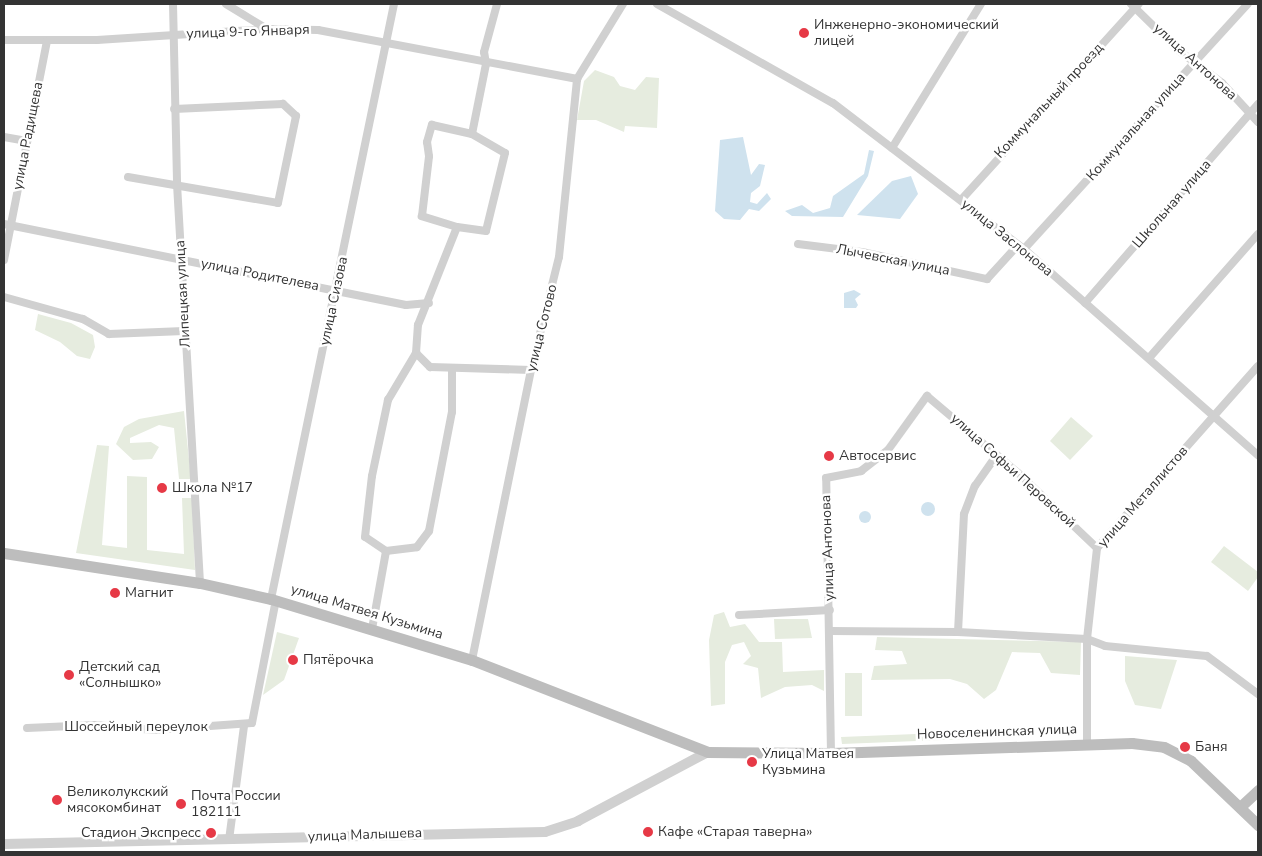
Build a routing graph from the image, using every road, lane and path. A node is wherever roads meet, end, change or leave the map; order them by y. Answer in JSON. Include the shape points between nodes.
{"nodes":[{"id":1,"x":173,"y":4,"type":"edge"},
{"id":2,"x":226,"y":4,"type":"edge"},
{"id":3,"x":394,"y":4,"type":"edge"},
{"id":4,"x":497,"y":4,"type":"edge"},
{"id":5,"x":623,"y":4,"type":"edge"},
{"id":6,"x":657,"y":4,"type":"edge"},
{"id":7,"x":981,"y":4,"type":"edge"},
{"id":8,"x":1248,"y":4,"type":"edge"},
{"id":9,"x":1135,"y":5,"type":"edge"},
{"id":10,"x":267,"y":29,"type":"junction"},
{"id":11,"x":172,"y":36,"type":"junction"},
{"id":12,"x":4,"y":40,"type":"edge"},
{"id":13,"x":47,"y":41,"type":"junction"},
{"id":14,"x":388,"y":42,"type":"junction"},
{"id":15,"x":1195,"y":62,"type":"junction"},
{"id":16,"x":486,"y":64,"type":"junction"},
{"id":17,"x":577,"y":79,"type":"junction"},
{"id":18,"x":1258,"y":104,"type":"edge"},
{"id":19,"x":174,"y":109,"type":"junction"},
{"id":20,"x":1250,"y":113,"type":"junction"},
{"id":21,"x":1258,"y":122,"type":"edge"},
{"id":22,"x":472,"y":134,"type":"junction"},
{"id":23,"x":4,"y":137,"type":"edge"},
{"id":24,"x":27,"y":141,"type":"junction"},
{"id":25,"x":892,"y":148,"type":"junction"},
{"id":26,"x":128,"y":177,"type":"dead end"},
{"id":27,"x":177,"y":184,"type":"junction"},
{"id":28,"x":961,"y":200,"type":"junction"},
{"id":29,"x":7,"y":225,"type":"edge"},
{"id":30,"x":457,"y":227,"type":"junction"},
{"id":31,"x":1258,"y":234,"type":"edge"},
{"id":32,"x":798,"y":244,"type":"dead end"},
{"id":33,"x":1021,"y":247,"type":"junction"},
{"id":34,"x":182,"y":259,"type":"junction"},
{"id":35,"x":4,"y":260,"type":"edge"},
{"id":36,"x":987,"y":279,"type":"joint"},
{"id":37,"x":336,"y":290,"type":"junction"},
{"id":38,"x":4,"y":297,"type":"edge"},
{"id":39,"x":429,"y":303,"type":"junction"},
{"id":40,"x":1085,"y":303,"type":"junction"},
{"id":41,"x":184,"y":331,"type":"junction"},
{"id":42,"x":416,"y":352,"type":"junction"},
{"id":43,"x":1149,"y":358,"type":"junction"},
{"id":44,"x":1258,"y":366,"type":"edge"},
{"id":45,"x":452,"y":368,"type":"junction"},
{"id":46,"x":531,"y":370,"type":"junction"},
{"id":47,"x":927,"y":396,"type":"joint"},
{"id":48,"x":1213,"y":416,"type":"junction"},
{"id":49,"x":997,"y":455,"type":"junction"},
{"id":50,"x":1258,"y":455,"type":"edge"},
{"id":51,"x":1097,"y":548,"type":"junction"},
{"id":52,"x":386,"y":551,"type":"junction"},
{"id":53,"x":4,"y":553,"type":"edge"},
{"id":54,"x":200,"y":583,"type":"junction"},
{"id":55,"x":274,"y":599,"type":"junction"},
{"id":56,"x":830,"y":610,"type":"junction"},
{"id":57,"x":739,"y":615,"type":"dead end"},
{"id":58,"x":372,"y":629,"type":"junction"},
{"id":59,"x":831,"y":631,"type":"junction"},
{"id":60,"x":958,"y":632,"type":"junction"},
{"id":61,"x":1087,"y":639,"type":"junction"},
{"id":62,"x":472,"y":660,"type":"junction"},
{"id":63,"x":1258,"y":694,"type":"edge"},
{"id":64,"x":244,"y":726,"type":"junction"},
{"id":65,"x":27,"y":728,"type":"dead end"},
{"id":66,"x":1087,"y":745,"type":"junction"},
{"id":67,"x":708,"y":752,"type":"junction"},
{"id":68,"x":831,"y":753,"type":"junction"},
{"id":69,"x":1258,"y":790,"type":"edge"},
{"id":70,"x":1240,"y":807,"type":"junction"},
{"id":71,"x":1258,"y":825,"type":"edge"},
{"id":72,"x":229,"y":840,"type":"junction"},
{"id":73,"x":4,"y":844,"type":"edge"}],
"edges":[{"from":1,"to":11,"type":"street","name":"Липецкая улица"},
{"from":2,"to":10,"type":"street"},
{"from":3,"to":14,"type":"street","name":"улица Сизова"},
{"from":4,"to":16,"type":"street","via":[[484,52]]},
{"from":5,"to":17,"type":"street","name":"улица Сотово"},
{"from":6,"to":25,"type":"street","name":"улица Заслонова","via":[[833,103]]},
{"from":7,"to":25,"type":"street"},
{"from":8,"to":15,"type":"street","name":"Коммунальная улица"},
{"from":9,"to":15,"type":"street","name":"улица Антонова","via":[[1178,50]]},
{"from":9,"to":28,"type":"street","name":"Коммунальный проезд"},
{"from":10,"to":11,"type":"street","name":"улица 9-го Января"},
{"from":10,"to":14,"type":"street","name":"улица 9-го Января","via":[[318,30]]},
{"from":11,"to":13,"type":"street","name":"улица 9-го Января"},
{"from":11,"to":19,"type":"street","name":"Липецкая улица"},
{"from":12,"to":13,"type":"street","name":"улица 9-го Января"},
{"from":13,"to":24,"type":"street","name":"улица Радищева"},
{"from":14,"to":16,"type":"street","name":"улица 9-го Января"},
{"from":14,"to":37,"type":"street","name":"улица Сизова"},
{"from":15,"to":20,"type":"street","name":"улица Антонова","via":[[1222,83]]},
{"from":15,"to":33,"type":"street","name":"Коммунальная улица"},
{"from":16,"to":17,"type":"street","name":"улица 9-го Января"},
{"from":16,"to":22,"type":"street"},
{"from":17,"to":46,"type":"street","name":"улица Сотово","via":[[559,257]]},
{"from":18,"to":20,"type":"street","name":"Школьная улица"},
{"from":19,"to":27,"type":"street","name":"Липецкая улица"},
{"from":19,"to":27,"type":"street","via":[[283,104],[296,116],[278,203]]},
{"from":20,"to":21,"type":"street","name":"улица Антонова"},
{"from":20,"to":40,"type":"street","name":"Школьная улица"},
{"from":22,"to":30,"type":"street","via":[[506,153],[503,174],[486,230]]},
{"from":22,"to":30,"type":"street","via":[[432,125],[427,142],[429,156],[422,216]]},
{"from":23,"to":24,"type":"street"},
{"from":24,"to":29,"type":"street","name":"улица Радищева"},
{"from":25,"to":28,"type":"street","name":"улица Заслонова"},
{"from":26,"to":27,"type":"street"},
{"from":27,"to":34,"type":"street","name":"Липецкая улица"},
{"from":28,"to":33,"type":"street","name":"улица Заслонова"},
{"from":29,"to":34,"type":"street","name":"улица Родителева"},
{"from":29,"to":35,"type":"street","name":"улица Радищева"},
{"from":30,"to":39,"type":"street"},
{"from":31,"to":43,"type":"street"},
{"from":32,"to":36,"type":"street","name":"Лычевская улица","via":[[862,252]]},
{"from":33,"to":36,"type":"street","name":"Коммунальная улица"},
{"from":33,"to":40,"type":"street","name":"улица Заслонова"},
{"from":34,"to":37,"type":"street","name":"улица Родителева"},
{"from":34,"to":41,"type":"street","name":"Липецкая улица"},
{"from":37,"to":39,"type":"street","name":"улица Родителева","via":[[406,305]]},
{"from":37,"to":55,"type":"street","name":"улица Сизова"},
{"from":38,"to":41,"type":"street","via":[[83,319],[109,334]]},
{"from":39,"to":42,"type":"street","via":[[418,325]]},
{"from":40,"to":43,"type":"street","name":"улица Заслонова"},
{"from":41,"to":54,"type":"street","name":"Липецкая улица"},
{"from":42,"to":45,"type":"street","via":[[430,367]]},
{"from":42,"to":52,"type":"street","via":[[388,400],[372,476],[365,537]]},
{"from":43,"to":48,"type":"street","name":"улица Заслонова"},
{"from":44,"to":48,"type":"street","name":"улица Металлистов"},
{"from":45,"to":46,"type":"street"},
{"from":45,"to":52,"type":"street","via":[[452,412],[430,530],[417,547]]},
{"from":46,"to":62,"type":"street","name":"улица Сотово"},
{"from":47,"to":49,"type":"street","name":"улица Софьи Перовской"},
{"from":47,"to":56,"type":"street","name":"улица Антонова","via":[[888,450],[861,471],[826,478]]},
{"from":48,"to":50,"type":"street","name":"улица Заслонова"},
{"from":48,"to":51,"type":"street","name":"улица Металлистов"},
{"from":49,"to":51,"type":"street","name":"улица Софьи Перовской"},
{"from":49,"to":60,"type":"street","via":[[975,486],[964,514]]},
{"from":51,"to":61,"type":"street","name":"улица Металлистов"},
{"from":52,"to":58,"type":"street"},
{"from":53,"to":54,"type":"main road","name":"улица Матвея Кузьмина"},
{"from":54,"to":55,"type":"main road","name":"улица Матвея Кузьмина"},
{"from":55,"to":58,"type":"main road","name":"улица Матвея Кузьмина"},
{"from":55,"to":64,"type":"street","name":"улица Сизова","via":[[252,723]]},
{"from":56,"to":57,"type":"street"},
{"from":56,"to":59,"type":"street","name":"улица Антонова"},
{"from":58,"to":62,"type":"main road","name":"улица Матвея Кузьмина"},
{"from":59,"to":60,"type":"street"},
{"from":59,"to":68,"type":"street","name":"улица Антонова"},
{"from":60,"to":61,"type":"street"},
{"from":61,"to":63,"type":"street","via":[[1105,646],[1207,656]]},
{"from":61,"to":66,"type":"street","name":"улица Металлистов"},
{"from":62,"to":67,"type":"main road","name":"улица Матвея Кузьмина"},
{"from":64,"to":65,"type":"street","name":"Шоссейный переулок","via":[[154,730],[96,725]]},
{"from":64,"to":72,"type":"street"},
{"from":66,"to":68,"type":"main road","name":"Новоселенинская улица"},
{"from":66,"to":70,"type":"main road","name":"Новоселенинская улица","via":[[1132,743],[1164,747],[1192,761]]},
{"from":67,"to":68,"type":"main road","name":"Новоселенинская улица"},
{"from":67,"to":72,"type":"street","name":"улица Малышева","via":[[578,821],[545,832]]},
{"from":69,"to":70,"type":"main road"},
{"from":70,"to":71,"type":"main road","name":"Новоселенинская улица"},
{"from":72,"to":73,"type":"street","name":"улица Малышева"}]}
